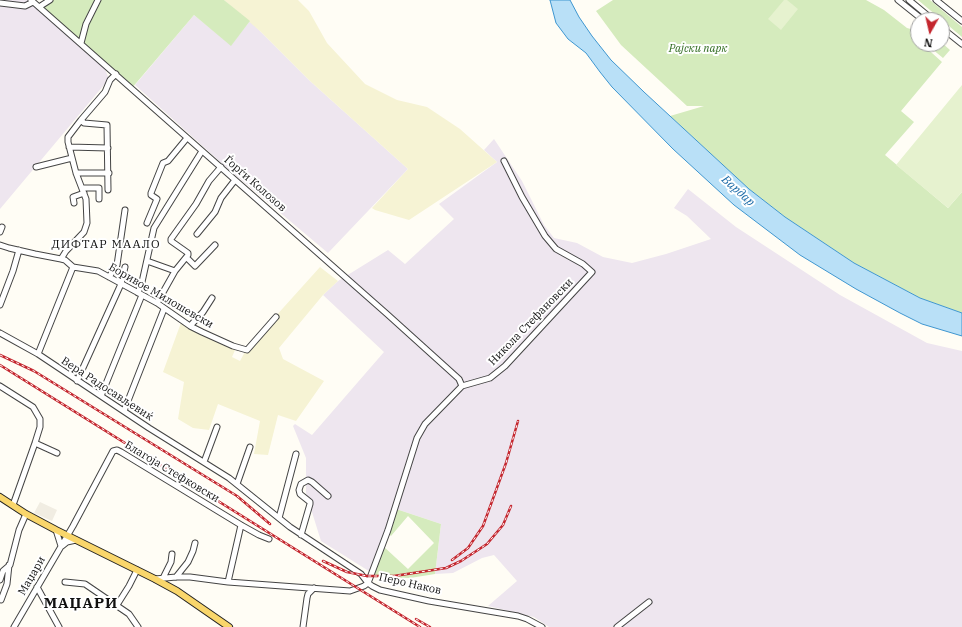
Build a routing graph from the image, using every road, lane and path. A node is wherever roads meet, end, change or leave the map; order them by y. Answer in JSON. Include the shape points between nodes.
{"nodes":[{"id":1,"x":50,"y":0,"type":"edge"},
{"id":2,"x":98,"y":0,"type":"edge"},
{"id":3,"x":898,"y":0,"type":"edge"},
{"id":4,"x":909,"y":0,"type":"edge"},
{"id":5,"x":936,"y":0,"type":"edge"},
{"id":6,"x":0,"y":2,"type":"edge"},
{"id":7,"x":35,"y":2,"type":"edge"},
{"id":8,"x":913,"y":12,"type":"edge"},
{"id":9,"x":923,"y":12,"type":"edge"},
{"id":10,"x":962,"y":21,"type":"edge"},
{"id":11,"x":950,"y":34,"type":"edge"},
{"id":12,"x":950,"y":35,"type":"edge"},
{"id":13,"x":953,"y":36,"type":"junction"},
{"id":14,"x":80,"y":43,"type":"junction"},
{"id":15,"x":962,"y":44,"type":"edge"},
{"id":16,"x":116,"y":74,"type":"junction"},
{"id":17,"x":81,"y":120,"type":"junction"},
{"id":18,"x":187,"y":138,"type":"junction"},
{"id":19,"x":70,"y":147,"type":"junction"},
{"id":20,"x":108,"y":148,"type":"junction"},
{"id":21,"x":202,"y":151,"type":"junction"},
{"id":22,"x":72,"y":158,"type":"junction"},
{"id":23,"x":504,"y":161,"type":"dead end"},
{"id":24,"x":36,"y":167,"type":"dead end"},
{"id":25,"x":221,"y":167,"type":"junction"},
{"id":26,"x":76,"y":173,"type":"junction"},
{"id":27,"x":109,"y":173,"type":"junction"},
{"id":28,"x":236,"y":180,"type":"junction"},
{"id":29,"x":83,"y":190,"type":"junction"},
{"id":30,"x":108,"y":190,"type":"dead end"},
{"id":31,"x":99,"y":198,"type":"dead end"},
{"id":32,"x":74,"y":203,"type":"dead end"},
{"id":33,"x":126,"y":210,"type":"dead end"},
{"id":34,"x":147,"y":223,"type":"dead end"},
{"id":35,"x":197,"y":234,"type":"dead end"},
{"id":36,"x":0,"y":245,"type":"edge"},
{"id":37,"x":215,"y":245,"type":"dead end"},
{"id":38,"x":19,"y":250,"type":"junction"},
{"id":39,"x":187,"y":258,"type":"junction"},
{"id":40,"x":61,"y":259,"type":"junction"},
{"id":41,"x":147,"y":261,"type":"junction"},
{"id":42,"x":73,"y":267,"type":"junction"},
{"id":43,"x":125,"y":267,"type":"dead end"},
{"id":44,"x":175,"y":272,"type":"junction"},
{"id":45,"x":109,"y":277,"type":"junction"},
{"id":46,"x":121,"y":284,"type":"junction"},
{"id":47,"x":140,"y":294,"type":"junction"},
{"id":48,"x":212,"y":298,"type":"dead end"},
{"id":49,"x":157,"y":303,"type":"junction"},
{"id":50,"x":0,"y":305,"type":"edge"},
{"id":51,"x":164,"y":309,"type":"junction"},
{"id":52,"x":276,"y":317,"type":"dead end"},
{"id":53,"x":190,"y":326,"type":"junction"},
{"id":54,"x":0,"y":333,"type":"edge"},
{"id":55,"x":38,"y":354,"type":"junction"},
{"id":56,"x":77,"y":381,"type":"junction"},
{"id":57,"x":0,"y":386,"type":"edge"},
{"id":58,"x":462,"y":386,"type":"junction"},
{"id":59,"x":101,"y":396,"type":"junction"},
{"id":60,"x":124,"y":411,"type":"junction"},
{"id":61,"x":217,"y":427,"type":"dead end"},
{"id":62,"x":36,"y":443,"type":"junction"},
{"id":63,"x":250,"y":446,"type":"dead end"},
{"id":64,"x":57,"y":453,"type":"dead end"},
{"id":65,"x":296,"y":454,"type":"dead end"},
{"id":66,"x":204,"y":462,"type":"junction"},
{"id":67,"x":237,"y":484,"type":"junction"},
{"id":68,"x":328,"y":496,"type":"dead end"},
{"id":69,"x":0,"y":497,"type":"edge"},
{"id":70,"x":13,"y":505,"type":"junction"},
{"id":71,"x":26,"y":514,"type":"junction"},
{"id":72,"x":279,"y":518,"type":"junction"},
{"id":73,"x":241,"y":525,"type":"junction"},
{"id":74,"x":56,"y":530,"type":"junction"},
{"id":75,"x":301,"y":535,"type":"junction"},
{"id":76,"x":67,"y":536,"type":"junction"},
{"id":77,"x":269,"y":539,"type":"dead end"},
{"id":78,"x":76,"y":540,"type":"junction"},
{"id":79,"x":195,"y":543,"type":"dead end"},
{"id":80,"x":61,"y":546,"type":"junction"},
{"id":81,"x":172,"y":554,"type":"dead end"},
{"id":82,"x":9,"y":565,"type":"junction"},
{"id":83,"x":137,"y":570,"type":"junction"},
{"id":84,"x":176,"y":577,"type":"junction"},
{"id":85,"x":163,"y":578,"type":"junction"},
{"id":86,"x":155,"y":579,"type":"junction"},
{"id":87,"x":0,"y":580,"type":"edge"},
{"id":88,"x":65,"y":582,"type":"dead end"},
{"id":89,"x":228,"y":582,"type":"junction"},
{"id":90,"x":368,"y":583,"type":"junction"},
{"id":91,"x":37,"y":587,"type":"junction"},
{"id":92,"x":314,"y":588,"type":"junction"},
{"id":93,"x":1,"y":600,"type":"edge"},
{"id":94,"x":649,"y":602,"type":"dead end"},
{"id":95,"x":118,"y":605,"type":"junction"},
{"id":96,"x":14,"y":627,"type":"edge"},
{"id":97,"x":59,"y":627,"type":"edge"},
{"id":98,"x":138,"y":627,"type":"edge"},
{"id":99,"x":229,"y":627,"type":"edge"},
{"id":100,"x":303,"y":627,"type":"edge"},
{"id":101,"x":542,"y":627,"type":"edge"},
{"id":102,"x":617,"y":627,"type":"edge"}],
"edges":[{"from":1,"to":7,"type":"street"},
{"from":2,"to":14,"type":"street"},
{"from":3,"to":8,"type":"street"},
{"from":4,"to":9,"type":"street"},
{"from":5,"to":10,"type":"street"},
{"from":6,"to":7,"type":"street","via":[[26,6]]},
{"from":7,"to":14,"type":"street","name":"Ѓорѓи Колозов"},
{"from":11,"to":13,"type":"street"},
{"from":12,"to":13,"type":"street"},
{"from":13,"to":15,"type":"street"},
{"from":14,"to":16,"type":"street","name":"Ѓорѓи Колозов"},
{"from":16,"to":17,"type":"street","via":[[105,92]]},
{"from":16,"to":18,"type":"street","name":"Ѓорѓи Колозов"},
{"from":17,"to":19,"type":"street","via":[[68,137]]},
{"from":17,"to":20,"type":"street","via":[[84,123],[107,125]]},
{"from":18,"to":21,"type":"street","name":"Ѓорѓи Колозов"},
{"from":18,"to":34,"type":"street","via":[[168,161],[163,163],[151,193],[157,199]]},
{"from":19,"to":20,"type":"street"},
{"from":19,"to":22,"type":"street"},
{"from":20,"to":27,"type":"street"},
{"from":21,"to":25,"type":"street","name":"Ѓорѓи Колозов"},
{"from":21,"to":41,"type":"street","via":[[154,228]]},
{"from":22,"to":24,"type":"street"},
{"from":22,"to":26,"type":"street"},
{"from":23,"to":58,"type":"street","name":"Никола Стефановски","via":[[522,197],[552,245],[592,272],[498,373],[480,382]]},
{"from":25,"to":28,"type":"street","name":"Ѓорѓи Колозов"},
{"from":25,"to":39,"type":"street","via":[[171,239],[188,252]]},
{"from":26,"to":27,"type":"street"},
{"from":26,"to":29,"type":"street"},
{"from":27,"to":30,"type":"street"},
{"from":28,"to":35,"type":"street"},
{"from":28,"to":58,"type":"street","name":"Ѓорѓи Колозов","via":[[459,379]]},
{"from":29,"to":31,"type":"street","via":[[99,188]]},
{"from":29,"to":32,"type":"street","via":[[73,197]]},
{"from":29,"to":40,"type":"street","via":[[88,208],[86,228]]},
{"from":33,"to":45,"type":"street","via":[[117,265]]},
{"from":36,"to":38,"type":"street","name":"Боривое Милошевски"},
{"from":37,"to":39,"type":"street","via":[[195,266]]},
{"from":38,"to":40,"type":"street","name":"Боривое Милошевски"},
{"from":38,"to":50,"type":"street"},
{"from":39,"to":44,"type":"street"},
{"from":40,"to":42,"type":"street","name":"Боривое Милошевски"},
{"from":41,"to":44,"type":"street"},
{"from":41,"to":47,"type":"street"},
{"from":42,"to":45,"type":"street","name":"Боривое Милошевски","via":[[98,271]]},
{"from":42,"to":55,"type":"street"},
{"from":43,"to":46,"type":"street"},
{"from":44,"to":49,"type":"street"},
{"from":45,"to":46,"type":"street","name":"Боривое Милошевски"},
{"from":46,"to":47,"type":"street","name":"Боривое Милошевски"},
{"from":46,"to":56,"type":"street"},
{"from":47,"to":49,"type":"street","name":"Боривое Милошевски"},
{"from":47,"to":59,"type":"street"},
{"from":48,"to":53,"type":"street"},
{"from":49,"to":51,"type":"street","name":"Боривое Милошевски"},
{"from":51,"to":53,"type":"street","name":"Боривое Милошевски"},
{"from":51,"to":60,"type":"street"},
{"from":52,"to":53,"type":"street","name":"Боривое Милошевски","via":[[247,350]]},
{"from":54,"to":55,"type":"street","name":"Вера Радосављевиќ"},
{"from":55,"to":56,"type":"street","name":"Вера Радосављевиќ"},
{"from":56,"to":59,"type":"street","name":"Вера Радосављевиќ"},
{"from":57,"to":62,"type":"street","via":[[33,407],[39,414],[40,427]]},
{"from":58,"to":90,"type":"street","via":[[420,431]]},
{"from":59,"to":60,"type":"street","name":"Вера Радосављевиќ"},
{"from":60,"to":66,"type":"street","name":"Вера Радосављевиќ"},
{"from":61,"to":66,"type":"street"},
{"from":62,"to":64,"type":"street"},
{"from":62,"to":70,"type":"street"},
{"from":63,"to":67,"type":"street"},
{"from":65,"to":72,"type":"street"},
{"from":66,"to":67,"type":"street","name":"Вера Радосављевиќ"},
{"from":67,"to":72,"type":"street","name":"Вера Радосављевиќ"},
{"from":68,"to":75,"type":"street","via":[[308,480],[301,484],[300,494],[310,504]]},
{"from":69,"to":70,"type":"main road"},
{"from":70,"to":71,"type":"main road"},
{"from":71,"to":74,"type":"main road"},
{"from":71,"to":82,"type":"street"},
{"from":72,"to":75,"type":"street","name":"Вера Радосављевиќ"},
{"from":73,"to":76,"type":"street","name":"Благоја Стефковски","via":[[117,450],[110,454]]},
{"from":73,"to":77,"type":"street","name":"Благоја Стефковски"},
{"from":73,"to":89,"type":"street"},
{"from":74,"to":76,"type":"main road"},
{"from":74,"to":80,"type":"street"},
{"from":75,"to":90,"type":"street","name":"Вера Радосављевиќ","via":[[361,574]]},
{"from":76,"to":78,"type":"main road"},
{"from":76,"to":80,"type":"street","name":"Маџари"},
{"from":78,"to":80,"type":"street"},
{"from":78,"to":83,"type":"main road"},
{"from":79,"to":84,"type":"street","via":[[188,562]]},
{"from":80,"to":91,"type":"street","name":"Маџари"},
{"from":81,"to":85,"type":"street"},
{"from":82,"to":87,"type":"street","via":[[3,571]]},
{"from":82,"to":93,"type":"street"},
{"from":83,"to":86,"type":"main road"},
{"from":83,"to":95,"type":"street"},
{"from":84,"to":85,"type":"street"},
{"from":84,"to":89,"type":"street"},
{"from":85,"to":86,"type":"street"},
{"from":86,"to":99,"type":"main road"},
{"from":88,"to":95,"type":"street","via":[[86,584]]},
{"from":89,"to":92,"type":"street"},
{"from":90,"to":92,"type":"street","name":"Перо Наков","via":[[350,591]]},
{"from":90,"to":101,"type":"street","name":"Перо Наков","via":[[388,592],[518,616]]},
{"from":91,"to":96,"type":"street","name":"Маџари"},
{"from":91,"to":97,"type":"street"},
{"from":92,"to":100,"type":"street","via":[[306,598]]},
{"from":94,"to":102,"type":"street"},
{"from":95,"to":98,"type":"street","via":[[129,614]]}]}
